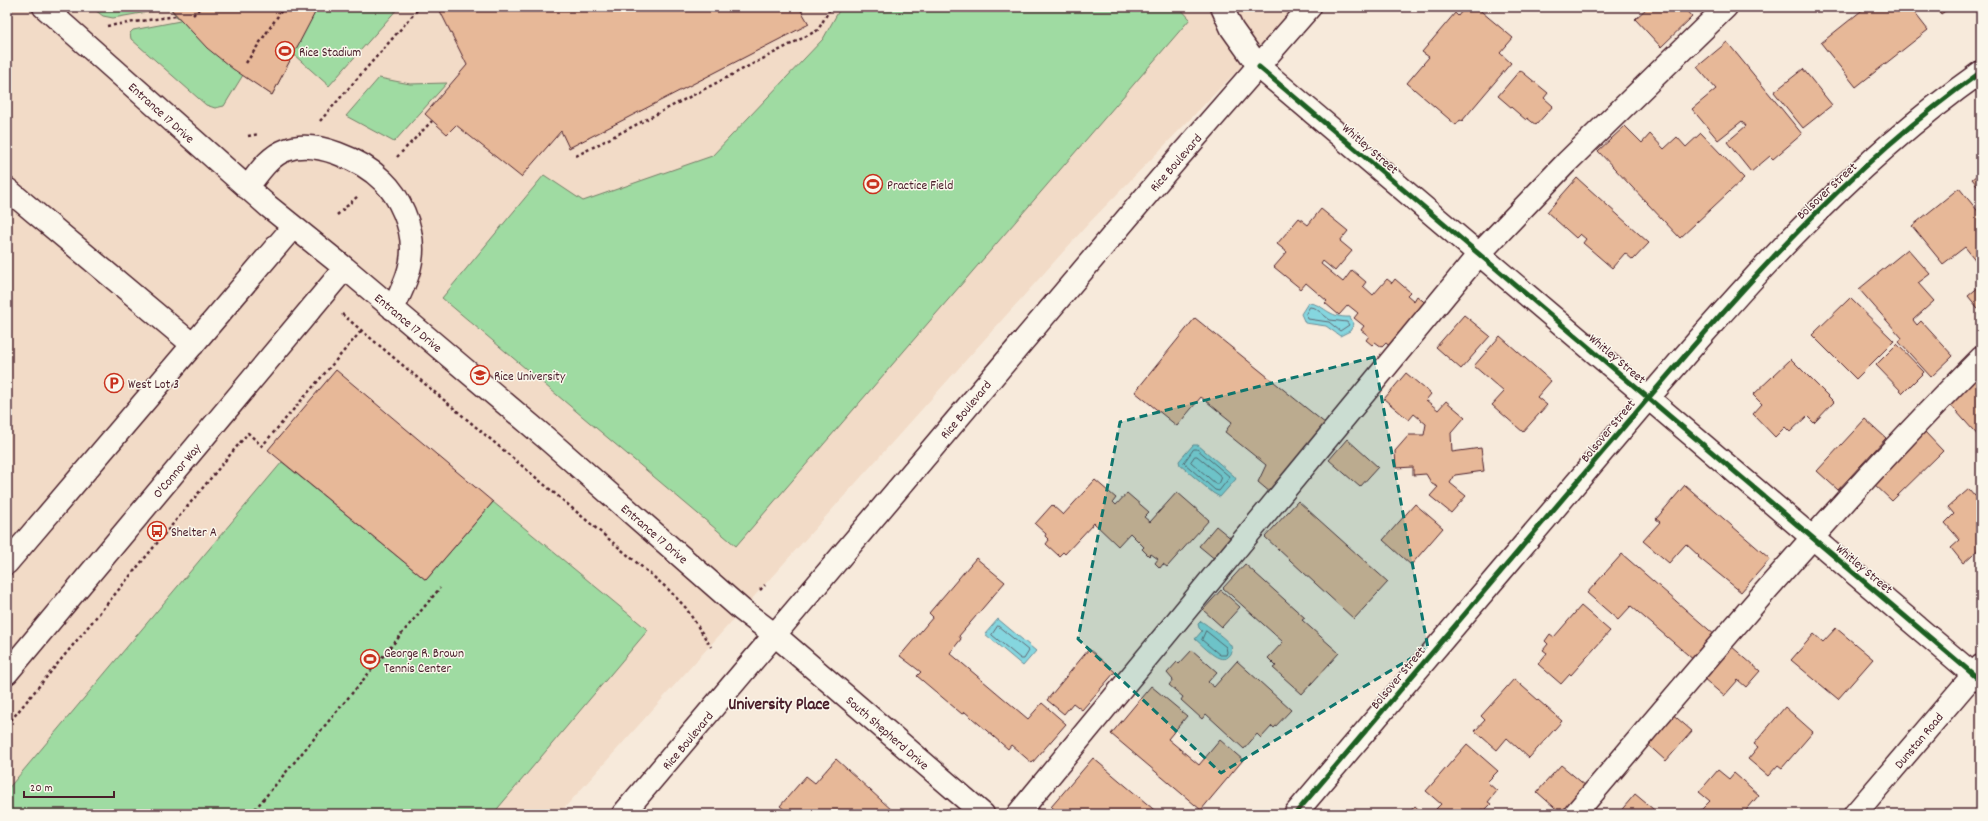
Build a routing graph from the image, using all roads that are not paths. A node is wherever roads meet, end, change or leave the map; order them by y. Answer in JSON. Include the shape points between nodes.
{"nodes":[{"id":1,"x":44,"y":7,"type":"edge"},
{"id":2,"x":1222,"y":7,"type":"edge"},
{"id":3,"x":1310,"y":7,"type":"edge"},
{"id":4,"x":1726,"y":7,"type":"edge"},
{"id":5,"x":1259,"y":67,"type":"junction"},
{"id":6,"x":1981,"y":72,"type":"edge"},
{"id":7,"x":247,"y":188,"type":"junction"},
{"id":8,"x":7,"y":189,"type":"edge"},
{"id":9,"x":293,"y":227,"type":"junction"},
{"id":10,"x":1479,"y":254,"type":"junction"},
{"id":11,"x":345,"y":268,"type":"junction"},
{"id":12,"x":393,"y":309,"type":"junction"},
{"id":13,"x":193,"y":345,"type":"junction"},
{"id":14,"x":1981,"y":358,"type":"edge"},
{"id":15,"x":1648,"y":398,"type":"junction"},
{"id":16,"x":1811,"y":537,"type":"junction"},
{"id":17,"x":7,"y":563,"type":"edge"},
{"id":18,"x":775,"y":635,"type":"junction"},
{"id":19,"x":7,"y":673,"type":"edge"},
{"id":20,"x":1978,"y":674,"type":"edge"},
{"id":21,"x":623,"y":814,"type":"edge"},
{"id":22,"x":983,"y":814,"type":"edge"},
{"id":23,"x":1018,"y":814,"type":"edge"},
{"id":24,"x":1295,"y":814,"type":"edge"},
{"id":25,"x":1575,"y":814,"type":"edge"},
{"id":26,"x":1855,"y":814,"type":"edge"}],
"edges":[{"from":1,"to":7,"type":"street","name":"Entrance 17 Drive"},
{"from":2,"to":5,"type":"street","name":"Whitley Street","via":[[1232,29]]},
{"from":3,"to":5,"type":"street","name":"Rice Boulevard"},
{"from":4,"to":10,"type":"street","via":[[1566,163]]},
{"from":5,"to":10,"type":"street","name":"Whitley Street"},
{"from":5,"to":18,"type":"street","name":"Rice Boulevard","via":[[1178,158]]},
{"from":6,"to":15,"type":"street","name":"Bolsover Street","via":[[1945,98],[1843,187],[1799,230]]},
{"from":7,"to":9,"type":"street","name":"Entrance 17 Drive"},
{"from":7,"to":12,"type":"street","via":[[270,159],[285,150],[297,147],[317,148],[338,154],[361,165],[384,181],[398,201],[408,224],[412,248],[411,270]]},
{"from":8,"to":13,"type":"street"},
{"from":9,"to":11,"type":"street","name":"Entrance 17 Drive"},
{"from":9,"to":13,"type":"street"},
{"from":10,"to":15,"type":"street","name":"Whitley Street"},
{"from":10,"to":23,"type":"street"},
{"from":11,"to":12,"type":"street","name":"Entrance 17 Drive"},
{"from":11,"to":19,"type":"street","name":"O'Connor Way"},
{"from":12,"to":18,"type":"street","name":"Entrance 17 Drive","via":[[546,438],[742,610]]},
{"from":13,"to":17,"type":"street"},
{"from":14,"to":16,"type":"street","via":[[1914,425]]},
{"from":15,"to":16,"type":"street","name":"Whitley Street"},
{"from":15,"to":24,"type":"street","name":"Bolsover Street"},
{"from":16,"to":20,"type":"street","name":"Whitley Street"},
{"from":16,"to":25,"type":"street"},
{"from":18,"to":21,"type":"street","name":"Rice Boulevard"},
{"from":18,"to":22,"type":"street","name":"South Shepherd Drive"},
{"from":20,"to":26,"type":"street","name":"Dunstan Road"}]}
